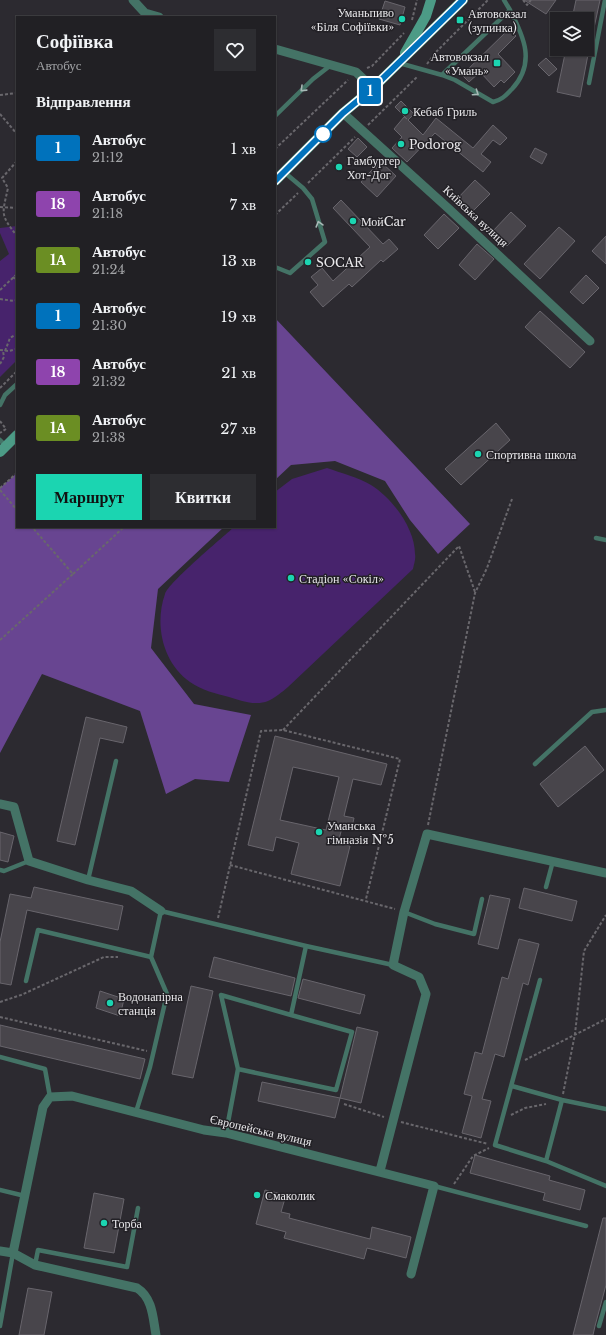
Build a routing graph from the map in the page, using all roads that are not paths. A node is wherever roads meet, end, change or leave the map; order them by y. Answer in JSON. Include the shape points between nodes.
{"nodes":[{"id":1,"x":133,"y":0,"type":"edge"},
{"id":2,"x":431,"y":0,"type":"edge"},
{"id":3,"x":463,"y":0,"type":"edge"},
{"id":4,"x":504,"y":0,"type":"edge"},
{"id":5,"x":605,"y":0,"type":"edge"},
{"id":6,"x":510,"y":10,"type":"junction"},
{"id":7,"x":156,"y":16,"type":"edge"},
{"id":8,"x":276,"y":49,"type":"edge"},
{"id":9,"x":399,"y":63,"type":"junction"},
{"id":10,"x":332,"y":64,"type":"junction"},
{"id":11,"x":442,"y":75,"type":"junction"},
{"id":12,"x":589,"y":83,"type":"dead end"},
{"id":13,"x":373,"y":88,"type":"junction"},
{"id":14,"x":343,"y":113,"type":"junction"},
{"id":15,"x":276,"y":115,"type":"edge"},
{"id":16,"x":284,"y":172,"type":"junction"},
{"id":17,"x":276,"y":180,"type":"edge"},
{"id":18,"x":276,"y":267,"type":"edge"},
{"id":19,"x":590,"y":341,"type":"dead end"},
{"id":20,"x":16,"y":385,"type":"edge"},
{"id":21,"x":0,"y":405,"type":"edge"},
{"id":22,"x":16,"y":436,"type":"edge"},
{"id":23,"x":2,"y":446,"type":"edge"},
{"id":24,"x":596,"y":538,"type":"dead end"},
{"id":25,"x":606,"y":540,"type":"edge"},
{"id":26,"x":606,"y":710,"type":"edge"},
{"id":27,"x":116,"y":761,"type":"dead end"},
{"id":28,"x":535,"y":764,"type":"dead end"},
{"id":29,"x":0,"y":804,"type":"edge"},
{"id":30,"x":29,"y":861,"type":"junction"},
{"id":31,"x":553,"y":861,"type":"junction"},
{"id":32,"x":0,"y":870,"type":"edge"},
{"id":33,"x":606,"y":873,"type":"edge"},
{"id":34,"x":88,"y":880,"type":"junction"},
{"id":35,"x":546,"y":887,"type":"dead end"},
{"id":36,"x":482,"y":899,"type":"dead end"},
{"id":37,"x":161,"y":911,"type":"junction"},
{"id":38,"x":404,"y":912,"type":"junction"},
{"id":39,"x":306,"y":946,"type":"junction"},
{"id":40,"x":151,"y":957,"type":"junction"},
{"id":41,"x":393,"y":965,"type":"junction"},
{"id":42,"x":540,"y":980,"type":"dead end"},
{"id":43,"x":26,"y":981,"type":"dead end"},
{"id":44,"x":291,"y":1014,"type":"junction"},
{"id":45,"x":0,"y":1057,"type":"edge"},
{"id":46,"x":238,"y":1069,"type":"junction"},
{"id":47,"x":512,"y":1086,"type":"junction"},
{"id":48,"x":50,"y":1097,"type":"junction"},
{"id":49,"x":562,"y":1100,"type":"junction"},
{"id":50,"x":606,"y":1108,"type":"edge"},
{"id":51,"x":136,"y":1112,"type":"junction"},
{"id":52,"x":226,"y":1133,"type":"junction"},
{"id":53,"x":546,"y":1161,"type":"junction"},
{"id":54,"x":380,"y":1171,"type":"junction"},
{"id":55,"x":434,"y":1186,"type":"junction"},
{"id":56,"x":606,"y":1186,"type":"edge"},
{"id":57,"x":0,"y":1190,"type":"edge"},
{"id":58,"x":25,"y":1196,"type":"junction"},
{"id":59,"x":138,"y":1208,"type":"dead end"},
{"id":60,"x":586,"y":1226,"type":"dead end"},
{"id":61,"x":0,"y":1251,"type":"edge"},
{"id":62,"x":13,"y":1253,"type":"junction"},
{"id":63,"x":35,"y":1265,"type":"junction"},
{"id":64,"x":410,"y":1274,"type":"dead end"},
{"id":65,"x":606,"y":1302,"type":"edge"},
{"id":66,"x":0,"y":1326,"type":"edge"},
{"id":67,"x":599,"y":1326,"type":"dead end"},
{"id":68,"x":156,"y":1335,"type":"edge"}],
"edges":[{"from":1,"to":7,"type":"street","via":[[145,13]]},
{"from":2,"to":9,"type":"main road","via":[[426,16]]},
{"from":3,"to":9,"type":"main road"},
{"from":4,"to":6,"type":"lane"},
{"from":5,"to":12,"type":"lane"},
{"from":6,"to":11,"type":"lane"},
{"from":11,"to":6,"type":"lane","one_way":true,"via":[[493,102],[502,100],[521,79],[526,54],[522,33]]},
{"from":8,"to":10,"type":"street"},
{"from":9,"to":11,"type":"lane"},
{"from":9,"to":13,"type":"main road"},
{"from":10,"to":13,"type":"street","via":[[356,72]]},
{"from":10,"to":15,"type":"lane","one_way":true},
{"from":13,"to":14,"type":"main road"},
{"from":14,"to":16,"type":"main road"},
{"from":14,"to":19,"type":"street","name":"Київська вулиця"},
{"from":16,"to":17,"type":"main road"},
{"from":18,"to":16,"type":"lane","one_way":true,"via":[[290,273],[324,242],[312,199]]},
{"from":20,"to":21,"type":"lane","via":[[5,395]]},
{"from":22,"to":23,"type":"main road"},
{"from":24,"to":25,"type":"lane"},
{"from":26,"to":28,"type":"lane","via":[[592,712]]},
{"from":27,"to":34,"type":"lane"},
{"from":29,"to":30,"type":"street","via":[[14,807]]},
{"from":30,"to":32,"type":"lane","via":[[4,871]]},
{"from":30,"to":34,"type":"street"},
{"from":31,"to":33,"type":"street"},
{"from":31,"to":35,"type":"lane"},
{"from":31,"to":38,"type":"street","via":[[426,834]]},
{"from":34,"to":37,"type":"street","via":[[131,891]]},
{"from":36,"to":38,"type":"lane","via":[[474,934],[434,924]]},
{"from":37,"to":39,"type":"lane"},
{"from":37,"to":40,"type":"lane"},
{"from":38,"to":41,"type":"street"},
{"from":39,"to":41,"type":"lane"},
{"from":39,"to":44,"type":"lane"},
{"from":40,"to":43,"type":"lane","via":[[38,930]]},
{"from":40,"to":51,"type":"lane","via":[[167,994],[154,1052]]},
{"from":41,"to":54,"type":"street","via":[[419,977],[426,994]]},
{"from":42,"to":47,"type":"lane"},
{"from":44,"to":46,"type":"lane","via":[[221,995]]},
{"from":44,"to":46,"type":"lane","via":[[352,1032],[336,1090]]},
{"from":45,"to":48,"type":"lane","via":[[45,1069]]},
{"from":46,"to":52,"type":"lane"},
{"from":47,"to":49,"type":"lane"},
{"from":47,"to":53,"type":"lane","via":[[496,1145]]},
{"from":48,"to":51,"type":"street","name":"Європейська вулиця","via":[[72,1096]]},
{"from":48,"to":58,"type":"street","via":[[43,1107]]},
{"from":49,"to":50,"type":"lane"},
{"from":49,"to":53,"type":"lane"},
{"from":51,"to":52,"type":"street","name":"Європейська вулиця","via":[[204,1130]]},
{"from":52,"to":54,"type":"street","name":"Європейська вулиця"},
{"from":53,"to":56,"type":"lane"},
{"from":54,"to":55,"type":"street","name":"Європейська вулиця"},
{"from":55,"to":60,"type":"lane"},
{"from":55,"to":64,"type":"street"},
{"from":57,"to":58,"type":"lane"},
{"from":58,"to":62,"type":"street"},
{"from":59,"to":63,"type":"lane","via":[[127,1267],[38,1250]]},
{"from":61,"to":62,"type":"street"},
{"from":62,"to":63,"type":"street"},
{"from":62,"to":66,"type":"lane"},
{"from":63,"to":68,"type":"street","via":[[137,1288],[149,1302]]},
{"from":65,"to":67,"type":"lane"}]}
